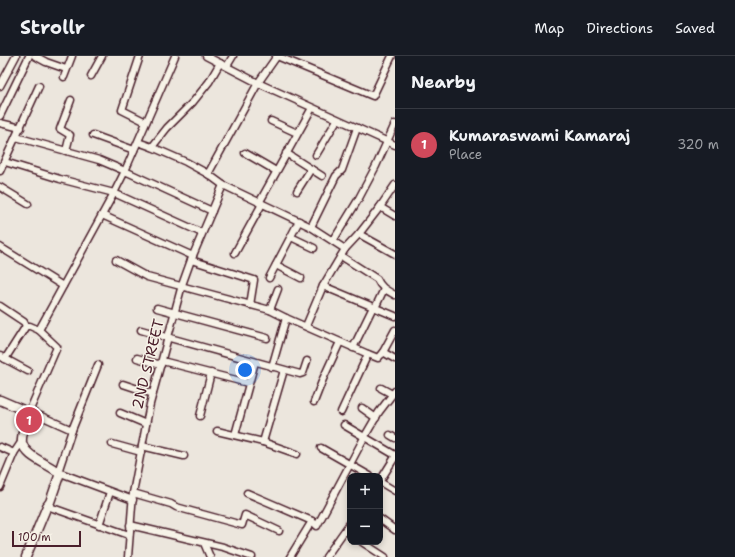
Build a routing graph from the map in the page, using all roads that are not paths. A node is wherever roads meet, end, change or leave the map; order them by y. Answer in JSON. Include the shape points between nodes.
{"nodes":[{"id":1,"x":16,"y":56,"type":"edge"},
{"id":2,"x":29,"y":56,"type":"edge"},
{"id":3,"x":72,"y":56,"type":"edge"},
{"id":4,"x":102,"y":56,"type":"edge"},
{"id":5,"x":140,"y":56,"type":"edge"},
{"id":6,"x":175,"y":56,"type":"edge"},
{"id":7,"x":206,"y":56,"type":"edge"},
{"id":8,"x":233,"y":56,"type":"edge"},
{"id":9,"x":278,"y":56,"type":"edge"},
{"id":10,"x":392,"y":56,"type":"edge"},
{"id":11,"x":37,"y":57,"type":"edge"},
{"id":12,"x":220,"y":63,"type":"junction"},
{"id":13,"x":227,"y":66,"type":"junction"},
{"id":14,"x":66,"y":69,"type":"junction"},
{"id":15,"x":0,"y":72,"type":"edge"},
{"id":16,"x":7,"y":75,"type":"junction"},
{"id":17,"x":92,"y":76,"type":"dead end"},
{"id":18,"x":64,"y":77,"type":"dead end"},
{"id":19,"x":258,"y":83,"type":"junction"},
{"id":20,"x":0,"y":86,"type":"edge"},
{"id":21,"x":39,"y":86,"type":"dead end"},
{"id":22,"x":71,"y":100,"type":"dead end"},
{"id":23,"x":312,"y":108,"type":"junction"},
{"id":24,"x":0,"y":116,"type":"edge"},
{"id":25,"x":337,"y":120,"type":"junction"},
{"id":26,"x":271,"y":121,"type":"dead end"},
{"id":27,"x":146,"y":122,"type":"junction"},
{"id":28,"x":0,"y":123,"type":"edge"},
{"id":29,"x":395,"y":124,"type":"edge"},
{"id":30,"x":21,"y":128,"type":"junction"},
{"id":31,"x":357,"y":128,"type":"junction"},
{"id":32,"x":297,"y":133,"type":"junction"},
{"id":33,"x":93,"y":135,"type":"dead end"},
{"id":34,"x":16,"y":137,"type":"junction"},
{"id":35,"x":138,"y":142,"type":"junction"},
{"id":36,"x":387,"y":142,"type":"junction"},
{"id":37,"x":395,"y":146,"type":"edge"},
{"id":38,"x":152,"y":147,"type":"junction"},
{"id":39,"x":134,"y":150,"type":"junction"},
{"id":40,"x":66,"y":151,"type":"junction"},
{"id":41,"x":245,"y":153,"type":"dead end"},
{"id":42,"x":286,"y":153,"type":"junction"},
{"id":43,"x":316,"y":155,"type":"dead end"},
{"id":44,"x":4,"y":162,"type":"junction"},
{"id":45,"x":311,"y":169,"type":"junction"},
{"id":46,"x":0,"y":171,"type":"edge"},
{"id":47,"x":125,"y":171,"type":"junction"},
{"id":48,"x":276,"y":171,"type":"junction"},
{"id":49,"x":208,"y":174,"type":"junction"},
{"id":50,"x":322,"y":176,"type":"dead end"},
{"id":51,"x":223,"y":185,"type":"junction"},
{"id":52,"x":395,"y":185,"type":"edge"},
{"id":53,"x":0,"y":187,"type":"edge"},
{"id":54,"x":297,"y":190,"type":"dead end"},
{"id":55,"x":114,"y":193,"type":"junction"},
{"id":56,"x":261,"y":203,"type":"junction"},
{"id":57,"x":28,"y":204,"type":"dead end"},
{"id":58,"x":380,"y":207,"type":"junction"},
{"id":59,"x":212,"y":211,"type":"junction"},
{"id":60,"x":102,"y":215,"type":"junction"},
{"id":61,"x":395,"y":216,"type":"edge"},
{"id":62,"x":299,"y":221,"type":"junction"},
{"id":63,"x":311,"y":227,"type":"junction"},
{"id":64,"x":202,"y":233,"type":"junction"},
{"id":65,"x":359,"y":234,"type":"junction"},
{"id":66,"x":291,"y":237,"type":"junction"},
{"id":67,"x":333,"y":241,"type":"junction"},
{"id":68,"x":0,"y":247,"type":"edge"},
{"id":69,"x":314,"y":248,"type":"dead end"},
{"id":70,"x":345,"y":249,"type":"junction"},
{"id":71,"x":235,"y":253,"type":"dead end"},
{"id":72,"x":395,"y":254,"type":"edge"},
{"id":73,"x":341,"y":256,"type":"junction"},
{"id":74,"x":192,"y":258,"type":"junction"},
{"id":75,"x":116,"y":260,"type":"dead end"},
{"id":76,"x":276,"y":265,"type":"junction"},
{"id":77,"x":269,"y":278,"type":"dead end"},
{"id":78,"x":301,"y":278,"type":"dead end"},
{"id":79,"x":182,"y":285,"type":"junction"},
{"id":80,"x":63,"y":286,"type":"junction"},
{"id":81,"x":323,"y":286,"type":"junction"},
{"id":82,"x":278,"y":289,"type":"dead end"},
{"id":83,"x":384,"y":289,"type":"junction"},
{"id":84,"x":395,"y":295,"type":"edge"},
{"id":85,"x":250,"y":305,"type":"junction"},
{"id":86,"x":0,"y":306,"type":"edge"},
{"id":87,"x":157,"y":308,"type":"dead end"},
{"id":88,"x":374,"y":308,"type":"junction"},
{"id":89,"x":270,"y":310,"type":"junction"},
{"id":90,"x":174,"y":312,"type":"junction"},
{"id":91,"x":395,"y":316,"type":"edge"},
{"id":92,"x":286,"y":318,"type":"junction"},
{"id":93,"x":26,"y":326,"type":"junction"},
{"id":94,"x":306,"y":326,"type":"junction"},
{"id":95,"x":39,"y":330,"type":"junction"},
{"id":96,"x":141,"y":330,"type":"dead end"},
{"id":97,"x":395,"y":330,"type":"edge"},
{"id":98,"x":168,"y":337,"type":"junction"},
{"id":99,"x":267,"y":338,"type":"dead end"},
{"id":100,"x":340,"y":342,"type":"junction"},
{"id":101,"x":353,"y":348,"type":"junction"},
{"id":102,"x":368,"y":354,"type":"junction"},
{"id":103,"x":382,"y":354,"type":"junction"},
{"id":104,"x":3,"y":358,"type":"edge"},
{"id":105,"x":137,"y":358,"type":"dead end"},
{"id":106,"x":395,"y":359,"type":"edge"},
{"id":107,"x":307,"y":361,"type":"dead end"},
{"id":108,"x":254,"y":362,"type":"junction"},
{"id":109,"x":161,"y":363,"type":"junction"},
{"id":110,"x":98,"y":365,"type":"dead end"},
{"id":111,"x":272,"y":367,"type":"junction"},
{"id":112,"x":284,"y":370,"type":"junction"},
{"id":113,"x":28,"y":372,"type":"dead end"},
{"id":114,"x":211,"y":373,"type":"junction"},
{"id":115,"x":248,"y":383,"type":"junction"},
{"id":116,"x":123,"y":384,"type":"dead end"},
{"id":117,"x":381,"y":388,"type":"dead end"},
{"id":118,"x":394,"y":393,"type":"edge"},
{"id":119,"x":153,"y":394,"type":"junction"},
{"id":120,"x":0,"y":400,"type":"edge"},
{"id":121,"x":314,"y":402,"type":"dead end"},
{"id":122,"x":362,"y":408,"type":"dead end"},
{"id":123,"x":30,"y":411,"type":"junction"},
{"id":124,"x":342,"y":412,"type":"dead end"},
{"id":125,"x":120,"y":413,"type":"dead end"},
{"id":126,"x":200,"y":416,"type":"dead end"},
{"id":127,"x":376,"y":418,"type":"junction"},
{"id":128,"x":26,"y":419,"type":"junction"},
{"id":129,"x":146,"y":424,"type":"junction"},
{"id":130,"x":344,"y":425,"type":"dead end"},
{"id":131,"x":72,"y":430,"type":"junction"},
{"id":132,"x":218,"y":431,"type":"dead end"},
{"id":133,"x":235,"y":435,"type":"junction"},
{"id":134,"x":365,"y":436,"type":"junction"},
{"id":135,"x":22,"y":441,"type":"junction"},
{"id":136,"x":263,"y":442,"type":"junction"},
{"id":137,"x":112,"y":444,"type":"dead end"},
{"id":138,"x":0,"y":447,"type":"edge"},
{"id":139,"x":321,"y":448,"type":"dead end"},
{"id":140,"x":142,"y":449,"type":"junction"},
{"id":141,"x":14,"y":452,"type":"junction"},
{"id":142,"x":297,"y":454,"type":"dead end"},
{"id":143,"x":184,"y":456,"type":"dead end"},
{"id":144,"x":395,"y":456,"type":"edge"},
{"id":145,"x":350,"y":465,"type":"junction"},
{"id":146,"x":58,"y":472,"type":"junction"},
{"id":147,"x":365,"y":473,"type":"edge"},
{"id":148,"x":383,"y":476,"type":"edge"},
{"id":149,"x":383,"y":483,"type":"edge"},
{"id":150,"x":0,"y":487,"type":"edge"},
{"id":151,"x":395,"y":491,"type":"edge"},
{"id":152,"x":110,"y":492,"type":"junction"},
{"id":153,"x":247,"y":493,"type":"dead end"},
{"id":154,"x":133,"y":497,"type":"junction"},
{"id":155,"x":47,"y":506,"type":"junction"},
{"id":156,"x":312,"y":521,"type":"junction"},
{"id":157,"x":383,"y":521,"type":"edge"},
{"id":158,"x":99,"y":525,"type":"junction"},
{"id":159,"x":130,"y":525,"type":"junction"},
{"id":160,"x":347,"y":527,"type":"edge"},
{"id":161,"x":395,"y":530,"type":"edge"},
{"id":162,"x":279,"y":531,"type":"dead end"},
{"id":163,"x":129,"y":535,"type":"junction"},
{"id":164,"x":204,"y":543,"type":"junction"},
{"id":165,"x":367,"y":545,"type":"edge"},
{"id":166,"x":26,"y":557,"type":"edge"},
{"id":167,"x":128,"y":557,"type":"edge"},
{"id":168,"x":210,"y":557,"type":"edge"},
{"id":169,"x":252,"y":557,"type":"edge"},
{"id":170,"x":290,"y":557,"type":"edge"},
{"id":171,"x":326,"y":557,"type":"edge"},
{"id":172,"x":385,"y":557,"type":"edge"}],
"edges":[{"from":1,"to":16,"type":"street"},
{"from":2,"to":24,"type":"street"},
{"from":3,"to":14,"type":"street"},
{"from":4,"to":17,"type":"street"},
{"from":5,"to":27,"type":"street","via":[[122,110]]},
{"from":6,"to":27,"type":"street"},
{"from":7,"to":12,"type":"street"},
{"from":8,"to":13,"type":"street"},
{"from":9,"to":10,"type":"street","via":[[373,96]]},
{"from":9,"to":19,"type":"street"},
{"from":11,"to":14,"type":"street"},
{"from":12,"to":13,"type":"street"},
{"from":12,"to":38,"type":"street","via":[[193,102]]},
{"from":13,"to":19,"type":"street"},
{"from":14,"to":18,"type":"street"},
{"from":15,"to":16,"type":"street"},
{"from":16,"to":20,"type":"street"},
{"from":19,"to":23,"type":"street"},
{"from":19,"to":49,"type":"street"},
{"from":21,"to":30,"type":"street"},
{"from":22,"to":40,"type":"street","via":[[60,129],[70,134]]},
{"from":23,"to":25,"type":"street"},
{"from":23,"to":32,"type":"street"},
{"from":25,"to":31,"type":"street"},
{"from":25,"to":43,"type":"street"},
{"from":26,"to":32,"type":"street"},
{"from":27,"to":35,"type":"street"},
{"from":28,"to":30,"type":"street"},
{"from":29,"to":36,"type":"street"},
{"from":30,"to":34,"type":"street"},
{"from":31,"to":36,"type":"street"},
{"from":31,"to":63,"type":"street","via":[[342,170],[336,176]]},
{"from":32,"to":42,"type":"street"},
{"from":33,"to":39,"type":"street"},
{"from":34,"to":40,"type":"street"},
{"from":34,"to":44,"type":"street"},
{"from":35,"to":38,"type":"street"},
{"from":35,"to":39,"type":"street"},
{"from":36,"to":37,"type":"street"},
{"from":36,"to":67,"type":"street","via":[[358,200]]},
{"from":38,"to":49,"type":"street"},
{"from":39,"to":47,"type":"street"},
{"from":40,"to":47,"type":"street"},
{"from":41,"to":48,"type":"street"},
{"from":42,"to":45,"type":"street"},
{"from":42,"to":48,"type":"street"},
{"from":44,"to":46,"type":"street"},
{"from":44,"to":55,"type":"street"},
{"from":45,"to":50,"type":"street"},
{"from":45,"to":54,"type":"street"},
{"from":47,"to":55,"type":"street"},
{"from":47,"to":59,"type":"street"},
{"from":48,"to":56,"type":"street"},
{"from":49,"to":51,"type":"street"},
{"from":51,"to":56,"type":"street"},
{"from":51,"to":59,"type":"street","name":"2ND STREET"},
{"from":52,"to":58,"type":"street"},
{"from":53,"to":57,"type":"street"},
{"from":55,"to":60,"type":"street"},
{"from":55,"to":64,"type":"street"},
{"from":56,"to":62,"type":"street"},
{"from":56,"to":71,"type":"street"},
{"from":58,"to":61,"type":"street"},
{"from":58,"to":65,"type":"street"},
{"from":59,"to":64,"type":"street","name":"2ND STREET"},
{"from":60,"to":74,"type":"street"},
{"from":60,"to":80,"type":"street"},
{"from":62,"to":63,"type":"street"},
{"from":62,"to":66,"type":"street"},
{"from":63,"to":67,"type":"street"},
{"from":64,"to":74,"type":"street","name":"2ND STREET"},
{"from":65,"to":70,"type":"street"},
{"from":65,"to":72,"type":"street"},
{"from":66,"to":69,"type":"street"},
{"from":66,"to":76,"type":"street"},
{"from":67,"to":70,"type":"street"},
{"from":68,"to":80,"type":"street"},
{"from":70,"to":73,"type":"street"},
{"from":73,"to":81,"type":"street"},
{"from":73,"to":83,"type":"street","via":[[377,279]]},
{"from":74,"to":79,"type":"street","name":"2ND STREET"},
{"from":74,"to":85,"type":"street","via":[[254,280]]},
{"from":75,"to":79,"type":"street","via":[[147,277]]},
{"from":76,"to":77,"type":"street"},
{"from":76,"to":78,"type":"street"},
{"from":79,"to":85,"type":"street"},
{"from":79,"to":90,"type":"street","name":"2ND STREET"},
{"from":80,"to":95,"type":"street"},
{"from":81,"to":88,"type":"street"},
{"from":81,"to":94,"type":"street"},
{"from":82,"to":89,"type":"street"},
{"from":83,"to":84,"type":"street"},
{"from":83,"to":88,"type":"street"},
{"from":85,"to":89,"type":"street"},
{"from":86,"to":93,"type":"street"},
{"from":87,"to":90,"type":"street"},
{"from":88,"to":91,"type":"street"},
{"from":88,"to":101,"type":"street"},
{"from":89,"to":92,"type":"street"},
{"from":90,"to":98,"type":"street","name":"2ND STREET"},
{"from":90,"to":99,"type":"street"},
{"from":92,"to":94,"type":"street"},
{"from":92,"to":111,"type":"street"},
{"from":93,"to":95,"type":"street"},
{"from":93,"to":104,"type":"street"},
{"from":94,"to":100,"type":"street"},
{"from":95,"to":123,"type":"street","via":[[57,347]]},
{"from":96,"to":98,"type":"street"},
{"from":97,"to":103,"type":"street"},
{"from":98,"to":108,"type":"street"},
{"from":98,"to":109,"type":"street","name":"2ND STREET"},
{"from":100,"to":101,"type":"street"},
{"from":100,"to":121,"type":"street"},
{"from":101,"to":102,"type":"street"},
{"from":102,"to":103,"type":"street","via":[[376,358]]},
{"from":102,"to":124,"type":"street"},
{"from":103,"to":106,"type":"street","via":[[383,352]]},
{"from":104,"to":113,"type":"street"},
{"from":105,"to":109,"type":"street"},
{"from":107,"to":112,"type":"street","via":[[302,374]]},
{"from":108,"to":111,"type":"street"},
{"from":108,"to":115,"type":"street"},
{"from":109,"to":114,"type":"street"},
{"from":109,"to":119,"type":"street","name":"2ND STREET"},
{"from":110,"to":131,"type":"street"},
{"from":111,"to":112,"type":"street"},
{"from":112,"to":136,"type":"street"},
{"from":114,"to":115,"type":"street"},
{"from":114,"to":126,"type":"street"},
{"from":115,"to":133,"type":"street"},
{"from":116,"to":119,"type":"street"},
{"from":117,"to":118,"type":"street"},
{"from":118,"to":127,"type":"street"},
{"from":119,"to":129,"type":"street","name":"2ND STREET"},
{"from":120,"to":128,"type":"main road","via":[[21,410]]},
{"from":122,"to":127,"type":"street"},
{"from":123,"to":128,"type":"street"},
{"from":123,"to":131,"type":"street"},
{"from":125,"to":129,"type":"street"},
{"from":127,"to":134,"type":"street"},
{"from":128,"to":135,"type":"main road"},
{"from":129,"to":140,"type":"street","name":"2ND STREET"},
{"from":130,"to":134,"type":"street"},
{"from":131,"to":146,"type":"street"},
{"from":132,"to":133,"type":"street"},
{"from":133,"to":136,"type":"street"},
{"from":134,"to":144,"type":"street"},
{"from":134,"to":145,"type":"street"},
{"from":135,"to":141,"type":"street"},
{"from":135,"to":146,"type":"main road","via":[[28,453]]},
{"from":136,"to":142,"type":"street"},
{"from":137,"to":140,"type":"street"},
{"from":138,"to":141,"type":"street"},
{"from":139,"to":145,"type":"street"},
{"from":140,"to":143,"type":"street"},
{"from":140,"to":154,"type":"street","name":"2ND STREET"},
{"from":141,"to":150,"type":"street"},
{"from":144,"to":148,"type":"street"},
{"from":145,"to":147,"type":"street"},
{"from":145,"to":156,"type":"street","via":[[316,526]]},
{"from":146,"to":152,"type":"street"},
{"from":146,"to":155,"type":"main road","via":[[58,479]]},
{"from":149,"to":151,"type":"street"},
{"from":152,"to":154,"type":"street"},
{"from":152,"to":158,"type":"street"},
{"from":153,"to":156,"type":"street"},
{"from":154,"to":159,"type":"street","name":"2ND STREET"},
{"from":154,"to":162,"type":"street","via":[[171,504],[242,525],[245,515]]},
{"from":155,"to":158,"type":"street"},
{"from":155,"to":166,"type":"main road"},
{"from":156,"to":170,"type":"street"},
{"from":157,"to":161,"type":"street"},
{"from":158,"to":163,"type":"street"},
{"from":159,"to":163,"type":"street","name":"2ND STREET"},
{"from":159,"to":164,"type":"street"},
{"from":160,"to":171,"type":"street"},
{"from":163,"to":167,"type":"street","name":"2ND STREET"},
{"from":164,"to":168,"type":"street"},
{"from":164,"to":169,"type":"street"},
{"from":165,"to":172,"type":"street"}]}
